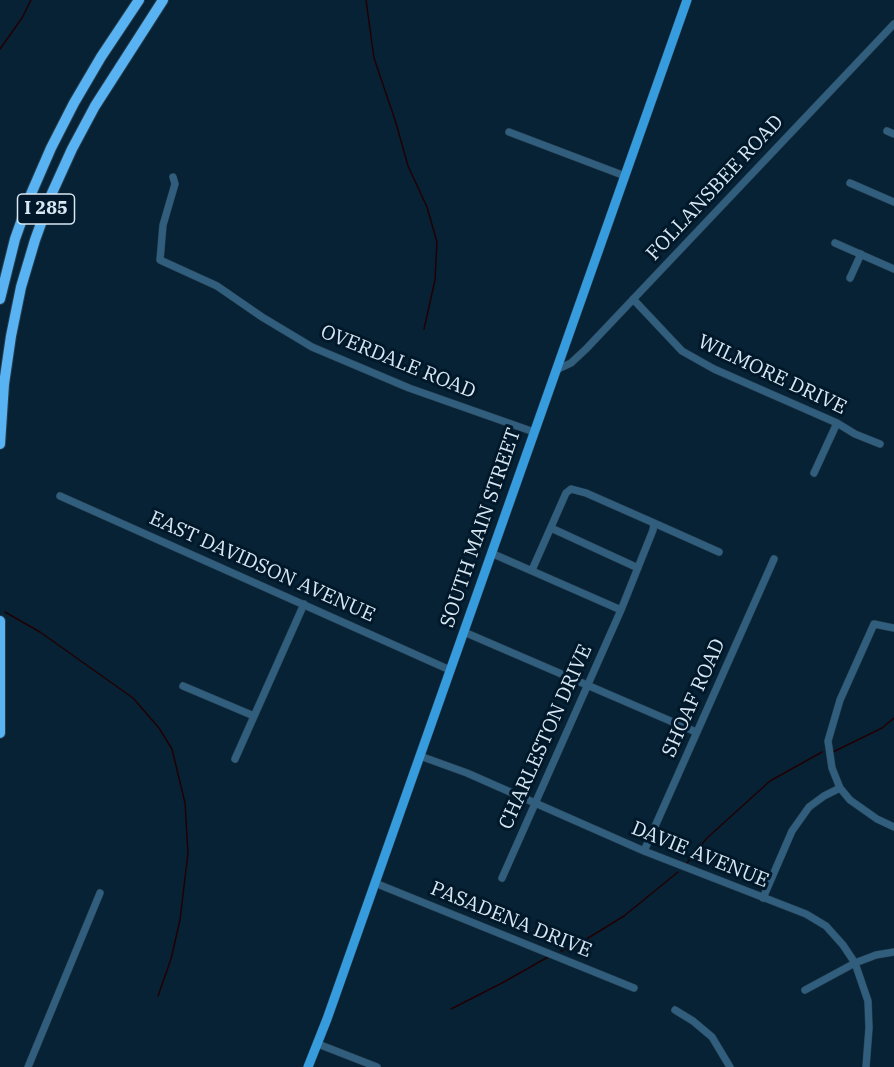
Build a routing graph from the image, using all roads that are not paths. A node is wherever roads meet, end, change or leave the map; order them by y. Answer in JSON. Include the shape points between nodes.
{"nodes":[{"id":1,"x":139,"y":0,"type":"edge"},
{"id":2,"x":163,"y":0,"type":"edge"},
{"id":3,"x":687,"y":0,"type":"edge"},
{"id":4,"x":894,"y":24,"type":"edge"},
{"id":5,"x":509,"y":132,"type":"dead end"},
{"id":6,"x":625,"y":176,"type":"junction"},
{"id":7,"x":173,"y":177,"type":"dead end"},
{"id":8,"x":850,"y":183,"type":"dead end"},
{"id":9,"x":894,"y":202,"type":"edge"},
{"id":10,"x":835,"y":243,"type":"dead end"},
{"id":11,"x":861,"y":254,"type":"junction"},
{"id":12,"x":894,"y":269,"type":"edge"},
{"id":13,"x":850,"y":278,"type":"dead end"},
{"id":14,"x":0,"y":299,"type":"edge"},
{"id":15,"x":633,"y":299,"type":"junction"},
{"id":16,"x":556,"y":370,"type":"junction"},
{"id":17,"x":837,"y":423,"type":"junction"},
{"id":18,"x":534,"y":432,"type":"junction"},
{"id":19,"x":0,"y":444,"type":"edge"},
{"id":20,"x":880,"y":444,"type":"dead end"},
{"id":21,"x":814,"y":473,"type":"dead end"},
{"id":22,"x":60,"y":496,"type":"dead end"},
{"id":23,"x":654,"y":523,"type":"junction"},
{"id":24,"x":550,"y":528,"type":"junction"},
{"id":25,"x":719,"y":552,"type":"dead end"},
{"id":26,"x":491,"y":553,"type":"junction"},
{"id":27,"x":774,"y":559,"type":"dead end"},
{"id":28,"x":638,"y":568,"type":"junction"},
{"id":29,"x":532,"y":570,"type":"junction"},
{"id":30,"x":304,"y":604,"type":"junction"},
{"id":31,"x":621,"y":610,"type":"junction"},
{"id":32,"x":0,"y":621,"type":"edge"},
{"id":33,"x":894,"y":628,"type":"edge"},
{"id":34,"x":464,"y":632,"type":"junction"},
{"id":35,"x":450,"y":670,"type":"junction"},
{"id":36,"x":588,"y":684,"type":"junction"},
{"id":37,"x":183,"y":686,"type":"dead end"},
{"id":38,"x":254,"y":716,"type":"junction"},
{"id":39,"x":696,"y":732,"type":"junction"},
{"id":40,"x":0,"y":733,"type":"edge"},
{"id":41,"x":420,"y":756,"type":"junction"},
{"id":42,"x":235,"y":759,"type":"dead end"},
{"id":43,"x":840,"y":788,"type":"junction"},
{"id":44,"x":534,"y":802,"type":"junction"},
{"id":45,"x":894,"y":827,"type":"edge"},
{"id":46,"x":644,"y":850,"type":"junction"},
{"id":47,"x":502,"y":878,"type":"dead end"},
{"id":48,"x":375,"y":883,"type":"junction"},
{"id":49,"x":100,"y":893,"type":"dead end"},
{"id":50,"x":763,"y":898,"type":"junction"},
{"id":51,"x":894,"y":952,"type":"edge"},
{"id":52,"x":855,"y":963,"type":"junction"},
{"id":53,"x":634,"y":988,"type":"dead end"},
{"id":54,"x":805,"y":990,"type":"dead end"},
{"id":55,"x":675,"y":1010,"type":"dead end"},
{"id":56,"x":318,"y":1044,"type":"junction"},
{"id":57,"x":28,"y":1067,"type":"edge"},
{"id":58,"x":308,"y":1067,"type":"edge"},
{"id":59,"x":377,"y":1067,"type":"edge"},
{"id":60,"x":730,"y":1067,"type":"edge"},
{"id":61,"x":866,"y":1067,"type":"edge"}],
"edges":[{"from":1,"to":14,"type":"highway","number":"I 285","via":[[96,66],[51,148],[15,239]]},
{"from":2,"to":19,"type":"highway","number":"I 285","via":[[95,106],[46,210],[21,287],[11,336]]},
{"from":3,"to":6,"type":"main road","name":"SOUTH MAIN STREET"},
{"from":4,"to":15,"type":"street","name":"FOLLANSBEE ROAD"},
{"from":5,"to":6,"type":"street"},
{"from":6,"to":16,"type":"main road","name":"SOUTH MAIN STREET"},
{"from":7,"to":18,"type":"street","name":"OVERDALE ROAD","via":[[160,260],[217,286],[312,347],[409,388]]},
{"from":8,"to":9,"type":"street"},
{"from":10,"to":11,"type":"street"},
{"from":11,"to":12,"type":"street"},
{"from":11,"to":13,"type":"street"},
{"from":15,"to":16,"type":"street","name":"FOLLANSBEE ROAD","via":[[576,358]]},
{"from":15,"to":17,"type":"street","name":"WILMORE DRIVE","via":[[682,351]]},
{"from":16,"to":18,"type":"main road","name":"SOUTH MAIN STREET"},
{"from":17,"to":20,"type":"street","name":"WILMORE DRIVE"},
{"from":17,"to":21,"type":"street"},
{"from":18,"to":26,"type":"main road","name":"SOUTH MAIN STREET"},
{"from":22,"to":30,"type":"street","name":"EAST DAVIDSON AVENUE"},
{"from":23,"to":24,"type":"street","via":[[575,489],[566,493]]},
{"from":23,"to":25,"type":"street"},
{"from":23,"to":28,"type":"street","name":"CHARLESTON DRIVE"},
{"from":24,"to":28,"type":"street"},
{"from":24,"to":29,"type":"street"},
{"from":26,"to":29,"type":"street"},
{"from":26,"to":34,"type":"main road","name":"SOUTH MAIN STREET"},
{"from":27,"to":39,"type":"street","name":"SHOAF ROAD"},
{"from":28,"to":31,"type":"street","name":"CHARLESTON DRIVE"},
{"from":29,"to":31,"type":"street"},
{"from":30,"to":35,"type":"street","name":"EAST DAVIDSON AVENUE"},
{"from":30,"to":38,"type":"street"},
{"from":31,"to":36,"type":"street","name":"CHARLESTON DRIVE"},
{"from":32,"to":40,"type":"highway"},
{"from":33,"to":43,"type":"street","via":[[874,624],[840,700],[828,748]]},
{"from":34,"to":35,"type":"main road","name":"SOUTH MAIN STREET"},
{"from":34,"to":36,"type":"street"},
{"from":35,"to":41,"type":"main road","name":"SOUTH MAIN STREET"},
{"from":36,"to":39,"type":"street"},
{"from":36,"to":44,"type":"street","name":"CHARLESTON DRIVE"},
{"from":37,"to":38,"type":"street"},
{"from":38,"to":42,"type":"street"},
{"from":39,"to":46,"type":"street","name":"SHOAF ROAD"},
{"from":41,"to":44,"type":"street","name":"DAVIE AVENUE"},
{"from":41,"to":48,"type":"main road","name":"SOUTH MAIN STREET"},
{"from":43,"to":45,"type":"street","via":[[850,800]]},
{"from":43,"to":50,"type":"street","via":[[809,807],[792,831]]},
{"from":44,"to":46,"type":"street","name":"DAVIE AVENUE"},
{"from":44,"to":47,"type":"street","name":"CHARLESTON DRIVE"},
{"from":46,"to":50,"type":"street","name":"DAVIE AVENUE"},
{"from":48,"to":53,"type":"street","name":"PASADENA DRIVE"},
{"from":48,"to":56,"type":"main road","name":"SOUTH MAIN STREET"},
{"from":49,"to":57,"type":"street"},
{"from":50,"to":52,"type":"street","name":"DAVIE AVENUE","via":[[826,926]]},
{"from":51,"to":52,"type":"street"},
{"from":52,"to":54,"type":"street"},
{"from":52,"to":61,"type":"street","name":"DAVIE AVENUE","via":[[868,1001]]},
{"from":55,"to":60,"type":"street","via":[[712,1037]]},
{"from":56,"to":58,"type":"main road","name":"SOUTH MAIN STREET"},
{"from":56,"to":59,"type":"street"}]}
